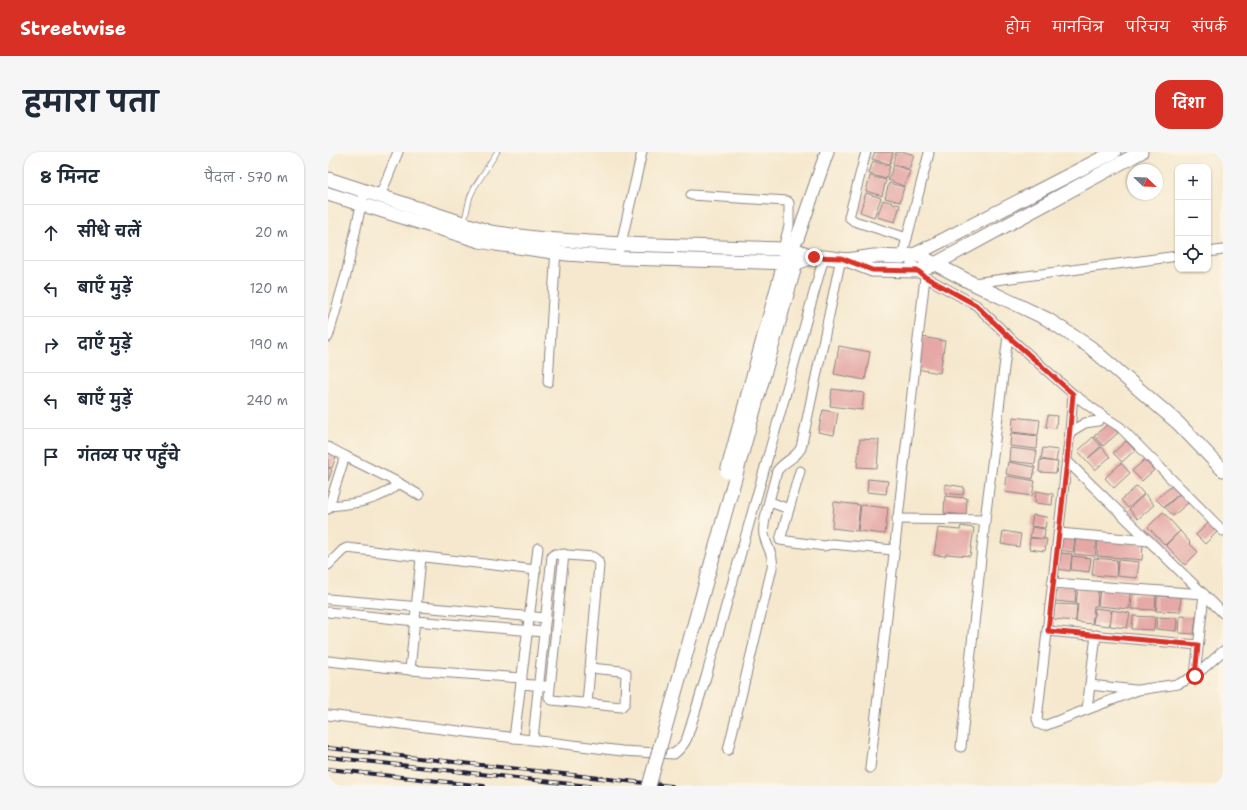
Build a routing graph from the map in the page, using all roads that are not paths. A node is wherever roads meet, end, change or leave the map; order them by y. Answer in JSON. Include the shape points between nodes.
{"nodes":[{"id":1,"x":398,"y":152,"type":"edge"},
{"id":2,"x":497,"y":152,"type":"edge"},
{"id":3,"x":642,"y":152,"type":"edge"},
{"id":4,"x":828,"y":152,"type":"edge"},
{"id":5,"x":866,"y":152,"type":"edge"},
{"id":6,"x":1114,"y":152,"type":"edge"},
{"id":7,"x":1141,"y":152,"type":"edge"},
{"id":8,"x":929,"y":153,"type":"edge"},
{"id":9,"x":328,"y":179,"type":"edge"},
{"id":10,"x":365,"y":192,"type":"junction"},
{"id":11,"x":328,"y":194,"type":"edge"},
{"id":12,"x":691,"y":195,"type":"dead end"},
{"id":13,"x":380,"y":196,"type":"junction"},
{"id":14,"x":361,"y":205,"type":"junction"},
{"id":15,"x":464,"y":224,"type":"junction"},
{"id":16,"x":907,"y":238,"type":"junction"},
{"id":17,"x":621,"y":244,"type":"junction"},
{"id":18,"x":557,"y":246,"type":"junction"},
{"id":19,"x":790,"y":250,"type":"junction"},
{"id":20,"x":1223,"y":250,"type":"edge"},
{"id":21,"x":1211,"y":252,"type":"edge"},
{"id":22,"x":908,"y":256,"type":"junction"},
{"id":23,"x":1175,"y":256,"type":"edge"},
{"id":24,"x":819,"y":257,"type":"junction"},
{"id":25,"x":618,"y":258,"type":"junction"},
{"id":26,"x":844,"y":259,"type":"junction"},
{"id":27,"x":935,"y":264,"type":"junction"},
{"id":28,"x":921,"y":274,"type":"junction"},
{"id":29,"x":972,"y":283,"type":"junction"},
{"id":30,"x":1008,"y":336,"type":"junction"},
{"id":31,"x":328,"y":337,"type":"edge"},
{"id":32,"x":548,"y":382,"type":"dead end"},
{"id":33,"x":753,"y":393,"type":"junction"},
{"id":34,"x":1073,"y":394,"type":"junction"},
{"id":35,"x":1103,"y":416,"type":"junction"},
{"id":36,"x":1070,"y":432,"type":"junction"},
{"id":37,"x":328,"y":447,"type":"edge"},
{"id":38,"x":345,"y":456,"type":"junction"},
{"id":39,"x":1067,"y":461,"type":"junction"},
{"id":40,"x":1223,"y":470,"type":"edge"},
{"id":41,"x":800,"y":471,"type":"dead end"},
{"id":42,"x":399,"y":483,"type":"junction"},
{"id":43,"x":757,"y":493,"type":"junction"},
{"id":44,"x":419,"y":496,"type":"dead end"},
{"id":45,"x":770,"y":499,"type":"junction"},
{"id":46,"x":328,"y":508,"type":"edge"},
{"id":47,"x":789,"y":508,"type":"junction"},
{"id":48,"x":897,"y":519,"type":"junction"},
{"id":49,"x":985,"y":520,"type":"junction"},
{"id":50,"x":1223,"y":531,"type":"edge"},
{"id":51,"x":1059,"y":533,"type":"junction"},
{"id":52,"x":1149,"y":541,"type":"junction"},
{"id":53,"x":538,"y":548,"type":"dead end"},
{"id":54,"x":894,"y":550,"type":"junction"},
{"id":55,"x":564,"y":554,"type":"junction"},
{"id":56,"x":422,"y":558,"type":"junction"},
{"id":57,"x":328,"y":565,"type":"edge"},
{"id":58,"x":536,"y":570,"type":"junction"},
{"id":59,"x":1052,"y":583,"type":"junction"},
{"id":60,"x":1204,"y":594,"type":"junction"},
{"id":61,"x":328,"y":599,"type":"edge"},
{"id":62,"x":416,"y":608,"type":"junction"},
{"id":63,"x":328,"y":612,"type":"edge"},
{"id":64,"x":1223,"y":612,"type":"edge"},
{"id":65,"x":530,"y":617,"type":"junction"},
{"id":66,"x":546,"y":618,"type":"junction"},
{"id":67,"x":415,"y":621,"type":"junction"},
{"id":68,"x":528,"y":631,"type":"junction"},
{"id":69,"x":1048,"y":631,"type":"junction"},
{"id":70,"x":544,"y":632,"type":"junction"},
{"id":71,"x":1096,"y":635,"type":"junction"},
{"id":72,"x":1198,"y":645,"type":"junction"},
{"id":73,"x":1223,"y":651,"type":"edge"},
{"id":74,"x":328,"y":661,"type":"edge"},
{"id":75,"x":590,"y":668,"type":"junction"},
{"id":76,"x":410,"y":670,"type":"junction"},
{"id":77,"x":1195,"y":676,"type":"junction"},
{"id":78,"x":521,"y":681,"type":"junction"},
{"id":79,"x":539,"y":686,"type":"junction"},
{"id":80,"x":550,"y":686,"type":"junction"},
{"id":81,"x":1090,"y":686,"type":"junction"},
{"id":82,"x":1138,"y":690,"type":"junction"},
{"id":83,"x":587,"y":704,"type":"junction"},
{"id":84,"x":1087,"y":709,"type":"junction"},
{"id":85,"x":328,"y":715,"type":"edge"},
{"id":86,"x":514,"y":738,"type":"junction"},
{"id":87,"x":533,"y":739,"type":"junction"},
{"id":88,"x":961,"y":747,"type":"dead end"},
{"id":89,"x":728,"y":750,"type":"dead end"},
{"id":90,"x":870,"y":768,"type":"dead end"},
{"id":91,"x":640,"y":786,"type":"edge"},
{"id":92,"x":649,"y":786,"type":"edge"}],
"edges":[{"from":1,"to":13,"type":"street"},
{"from":2,"to":15,"type":"lane","via":[[474,188]]},
{"from":3,"to":17,"type":"street"},
{"from":4,"to":19,"type":"street"},
{"from":5,"to":16,"type":"street","via":[[849,217],[854,221]]},
{"from":6,"to":22,"type":"street"},
{"from":7,"to":27,"type":"street"},
{"from":8,"to":16,"type":"street"},
{"from":9,"to":10,"type":"street"},
{"from":10,"to":13,"type":"street"},
{"from":10,"to":14,"type":"street"},
{"from":11,"to":14,"type":"street"},
{"from":12,"to":19,"type":"street","via":[[787,201]]},
{"from":13,"to":15,"type":"street"},
{"from":14,"to":18,"type":"street","via":[[487,243]]},
{"from":14,"to":31,"type":"street","via":[[346,275]]},
{"from":15,"to":18,"type":"street","via":[[490,232],[537,238]]},
{"from":16,"to":22,"type":"street"},
{"from":17,"to":18,"type":"street"},
{"from":17,"to":19,"type":"street"},
{"from":17,"to":25,"type":"street"},
{"from":18,"to":25,"type":"street"},
{"from":18,"to":32,"type":"street"},
{"from":19,"to":24,"type":"street"},
{"from":19,"to":25,"type":"street"},
{"from":19,"to":33,"type":"street"},
{"from":20,"to":21,"type":"street"},
{"from":22,"to":26,"type":"street"},
{"from":22,"to":27,"type":"street"},
{"from":22,"to":28,"type":"street"},
{"from":23,"to":29,"type":"street"},
{"from":24,"to":26,"type":"street"},
{"from":24,"to":43,"type":"street"},
{"from":26,"to":28,"type":"street","via":[[872,270]]},
{"from":26,"to":45,"type":"street","via":[[801,448],[778,470]]},
{"from":27,"to":28,"type":"street"},
{"from":27,"to":29,"type":"street"},
{"from":28,"to":30,"type":"street","via":[[976,305]]},
{"from":28,"to":48,"type":"street"},
{"from":29,"to":40,"type":"street","via":[[1047,319],[1090,347],[1178,423]]},
{"from":30,"to":34,"type":"street"},
{"from":30,"to":49,"type":"street"},
{"from":33,"to":91,"type":"street","bridge":true,"via":[[714,521]]},
{"from":33,"to":92,"type":"street","bridge":true},
{"from":34,"to":35,"type":"street"},
{"from":34,"to":36,"type":"street"},
{"from":35,"to":36,"type":"street","via":[[1098,421],[1085,423]]},
{"from":35,"to":50,"type":"street","via":[[1120,426]]},
{"from":36,"to":39,"type":"street"},
{"from":37,"to":38,"type":"street"},
{"from":38,"to":42,"type":"street"},
{"from":38,"to":46,"type":"street"},
{"from":39,"to":51,"type":"street"},
{"from":39,"to":52,"type":"street"},
{"from":41,"to":47,"type":"street"},
{"from":42,"to":44,"type":"street"},
{"from":42,"to":46,"type":"street","via":[[376,498]]},
{"from":43,"to":45,"type":"street"},
{"from":43,"to":87,"type":"street","via":[[685,744],[674,754],[622,751]]},
{"from":45,"to":47,"type":"street"},
{"from":45,"to":89,"type":"street","via":[[764,535],[773,557],[772,568]]},
{"from":47,"to":54,"type":"street","via":[[780,540],[824,546],[832,544]]},
{"from":48,"to":49,"type":"street"},
{"from":48,"to":54,"type":"street"},
{"from":49,"to":88,"type":"street"},
{"from":51,"to":52,"type":"street"},
{"from":51,"to":59,"type":"street"},
{"from":52,"to":60,"type":"street"},
{"from":53,"to":58,"type":"street"},
{"from":54,"to":90,"type":"street"},
{"from":55,"to":66,"type":"street","via":[[552,556]]},
{"from":55,"to":75,"type":"street","via":[[593,557],[598,561]]},
{"from":55,"to":80,"type":"street"},
{"from":56,"to":57,"type":"street","via":[[347,548]]},
{"from":56,"to":58,"type":"street"},
{"from":56,"to":62,"type":"street"},
{"from":58,"to":65,"type":"street"},
{"from":59,"to":60,"type":"street"},
{"from":59,"to":69,"type":"street"},
{"from":60,"to":64,"type":"street"},
{"from":60,"to":72,"type":"street"},
{"from":61,"to":62,"type":"street"},
{"from":62,"to":65,"type":"street"},
{"from":62,"to":67,"type":"street"},
{"from":63,"to":67,"type":"street"},
{"from":65,"to":66,"type":"street"},
{"from":65,"to":68,"type":"street"},
{"from":66,"to":70,"type":"street"},
{"from":67,"to":68,"type":"street"},
{"from":67,"to":76,"type":"street"},
{"from":68,"to":70,"type":"street"},
{"from":68,"to":78,"type":"street"},
{"from":69,"to":71,"type":"street"},
{"from":69,"to":84,"type":"street","via":[[1038,722],[1044,726]]},
{"from":70,"to":79,"type":"street"},
{"from":71,"to":72,"type":"street"},
{"from":71,"to":81,"type":"street"},
{"from":72,"to":77,"type":"street"},
{"from":73,"to":77,"type":"street"},
{"from":74,"to":76,"type":"street"},
{"from":75,"to":83,"type":"street"},
{"from":75,"to":83,"type":"street","via":[[621,670],[626,673],[625,702],[621,707]]},
{"from":76,"to":78,"type":"street"},
{"from":77,"to":82,"type":"street","via":[[1178,684]]},
{"from":78,"to":79,"type":"street"},
{"from":78,"to":86,"type":"street"},
{"from":79,"to":80,"type":"street"},
{"from":79,"to":87,"type":"street"},
{"from":80,"to":83,"type":"street","via":[[549,697],[552,700]]},
{"from":81,"to":82,"type":"street"},
{"from":81,"to":84,"type":"street"},
{"from":82,"to":84,"type":"street"},
{"from":85,"to":86,"type":"street"},
{"from":86,"to":87,"type":"street"}]}
